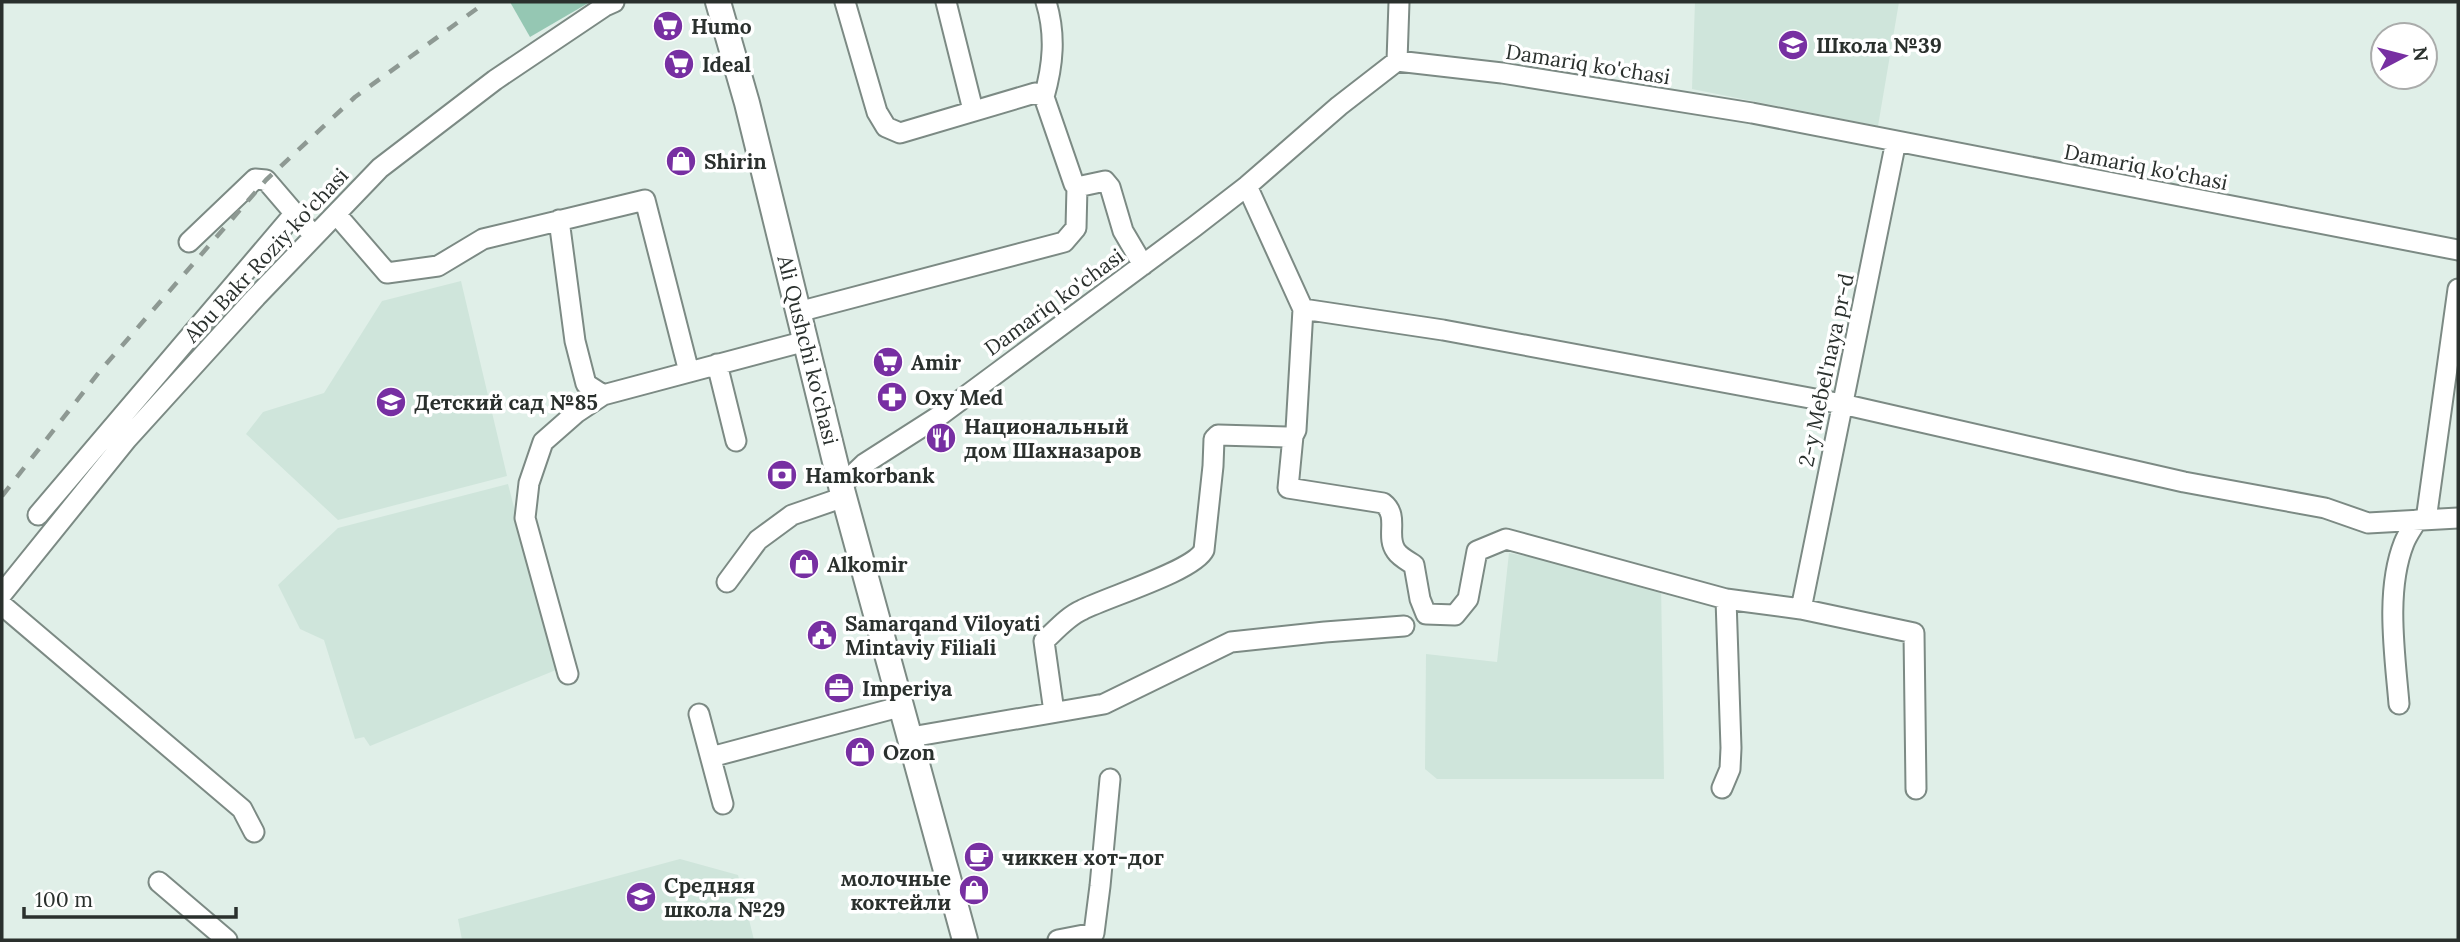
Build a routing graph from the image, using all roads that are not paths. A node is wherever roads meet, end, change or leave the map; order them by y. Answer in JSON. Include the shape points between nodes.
{"nodes":[{"id":1,"x":614,"y":2,"type":"edge"},
{"id":2,"x":718,"y":2,"type":"edge"},
{"id":3,"x":845,"y":2,"type":"edge"},
{"id":4,"x":946,"y":2,"type":"edge"},
{"id":5,"x":1046,"y":2,"type":"edge"},
{"id":6,"x":1399,"y":2,"type":"edge"},
{"id":7,"x":1397,"y":61,"type":"junction"},
{"id":8,"x":1044,"y":97,"type":"junction"},
{"id":9,"x":973,"y":110,"type":"junction"},
{"id":10,"x":1896,"y":141,"type":"junction"},
{"id":11,"x":1247,"y":186,"type":"junction"},
{"id":12,"x":1077,"y":187,"type":"junction"},
{"id":13,"x":295,"y":213,"type":"junction"},
{"id":14,"x":336,"y":214,"type":"junction"},
{"id":15,"x":558,"y":220,"type":"junction"},
{"id":16,"x":314,"y":236,"type":"junction"},
{"id":17,"x":189,"y":242,"type":"dead end"},
{"id":18,"x":2458,"y":250,"type":"edge"},
{"id":19,"x":1143,"y":265,"type":"junction"},
{"id":20,"x":2458,"y":289,"type":"edge"},
{"id":21,"x":1303,"y":309,"type":"junction"},
{"id":22,"x":798,"y":312,"type":"junction"},
{"id":23,"x":806,"y":341,"type":"junction"},
{"id":24,"x":717,"y":364,"type":"junction"},
{"id":25,"x":689,"y":372,"type":"junction"},
{"id":26,"x":603,"y":395,"type":"junction"},
{"id":27,"x":1842,"y":404,"type":"junction"},
{"id":28,"x":1293,"y":436,"type":"junction"},
{"id":29,"x":736,"y":441,"type":"dead end"},
{"id":30,"x":843,"y":491,"type":"junction"},
{"id":31,"x":38,"y":515,"type":"dead end"},
{"id":32,"x":2458,"y":518,"type":"edge"},
{"id":33,"x":2422,"y":520,"type":"junction"},
{"id":34,"x":727,"y":582,"type":"dead end"},
{"id":35,"x":2,"y":594,"type":"edge"},
{"id":36,"x":1726,"y":599,"type":"junction"},
{"id":37,"x":2,"y":605,"type":"edge"},
{"id":38,"x":1801,"y":609,"type":"junction"},
{"id":39,"x":1404,"y":626,"type":"dead end"},
{"id":40,"x":568,"y":674,"type":"dead end"},
{"id":41,"x":2399,"y":704,"type":"dead end"},
{"id":42,"x":903,"y":706,"type":"junction"},
{"id":43,"x":1054,"y":712,"type":"junction"},
{"id":44,"x":699,"y":714,"type":"dead end"},
{"id":45,"x":911,"y":737,"type":"junction"},
{"id":46,"x":710,"y":757,"type":"junction"},
{"id":47,"x":1110,"y":779,"type":"dead end"},
{"id":48,"x":1722,"y":788,"type":"dead end"},
{"id":49,"x":1916,"y":789,"type":"dead end"},
{"id":50,"x":723,"y":804,"type":"dead end"},
{"id":51,"x":254,"y":832,"type":"dead end"},
{"id":52,"x":159,"y":882,"type":"dead end"},
{"id":53,"x":227,"y":940,"type":"edge"},
{"id":54,"x":965,"y":940,"type":"edge"},
{"id":55,"x":1058,"y":940,"type":"edge"}],
"edges":[{"from":1,"to":14,"type":"street","name":"Abu Bakr Roziy ko'chasi","via":[[495,80],[390,160]]},
{"from":2,"to":22,"type":"main road","name":"Ali Qushchi ko'chasi"},
{"from":3,"to":9,"type":"street","via":[[877,112],[886,127],[901,133]]},
{"from":4,"to":9,"type":"street"},
{"from":5,"to":8,"type":"street","via":[[1053,66]]},
{"from":6,"to":7,"type":"street"},
{"from":7,"to":10,"type":"street","name":"Damariq ko'chasi","via":[[1752,113]]},
{"from":7,"to":11,"type":"street","name":"Damariq ko'chasi"},
{"from":8,"to":9,"type":"street","via":[[1035,93]]},
{"from":8,"to":12,"type":"street"},
{"from":10,"to":18,"type":"street","name":"Damariq ko'chasi"},
{"from":10,"to":27,"type":"street","name":"2-y Mebel'naya pr-d"},
{"from":11,"to":19,"type":"street","name":"Damariq ko'chasi"},
{"from":11,"to":21,"type":"street"},
{"from":12,"to":19,"type":"street","via":[[1105,181],[1123,231]]},
{"from":12,"to":22,"type":"street","via":[[1076,229],[1064,242]]},
{"from":13,"to":16,"type":"street"},
{"from":13,"to":17,"type":"street","via":[[266,180],[255,179]]},
{"from":13,"to":31,"type":"street"},
{"from":14,"to":15,"type":"street","via":[[387,273],[438,266],[483,239]]},
{"from":14,"to":16,"type":"street","name":"Abu Bakr Roziy ko'chasi"},
{"from":15,"to":25,"type":"street","via":[[645,200]]},
{"from":15,"to":26,"type":"street","via":[[575,341],[586,384]]},
{"from":16,"to":35,"type":"street","name":"Abu Bakr Roziy ko'chasi","via":[[127,439]]},
{"from":19,"to":30,"type":"street","name":"Damariq ko'chasi","via":[[939,416],[864,464]]},
{"from":20,"to":33,"type":"street"},
{"from":21,"to":27,"type":"street","via":[[1443,330]]},
{"from":21,"to":28,"type":"street"},
{"from":22,"to":23,"type":"main road","name":"Ali Qushchi ko'chasi"},
{"from":23,"to":24,"type":"street"},
{"from":23,"to":30,"type":"main road","name":"Ali Qushchi ko'chasi"},
{"from":24,"to":25,"type":"street"},
{"from":24,"to":29,"type":"street"},
{"from":25,"to":26,"type":"street"},
{"from":26,"to":40,"type":"street","via":[[543,442],[526,506],[525,518]]},
{"from":27,"to":33,"type":"street","via":[[2184,482],[2325,508],[2368,523]]},
{"from":27,"to":38,"type":"street","name":"2-y Mebel'naya pr-d"},
{"from":28,"to":36,"type":"street","via":[[1288,488],[1382,503],[1389,508],[1393,545],[1414,565],[1426,614],[1455,615],[1468,598],[1477,551],[1506,539]]},
{"from":28,"to":43,"type":"street","via":[[1218,435],[1214,439],[1200,557],[1079,611],[1044,641]]},
{"from":30,"to":34,"type":"street","via":[[792,515],[758,540]]},
{"from":30,"to":42,"type":"main road","name":"Ali Qushchi ko'chasi"},
{"from":32,"to":33,"type":"street"},
{"from":33,"to":41,"type":"street","via":[[2404,542],[2397,568],[2393,624]]},
{"from":36,"to":38,"type":"street"},
{"from":36,"to":48,"type":"street","via":[[1731,748],[1730,769]]},
{"from":37,"to":51,"type":"street","via":[[242,809]]},
{"from":38,"to":49,"type":"street","via":[[1914,633]]},
{"from":39,"to":43,"type":"street","via":[[1231,642],[1104,704]]},
{"from":42,"to":45,"type":"main road","name":"Ali Qushchi ko'chasi"},
{"from":42,"to":46,"type":"street"},
{"from":43,"to":45,"type":"street"},
{"from":44,"to":46,"type":"street"},
{"from":45,"to":54,"type":"main road","name":"Ali Qushchi ko'chasi"},
{"from":46,"to":50,"type":"street"},
{"from":47,"to":55,"type":"street","via":[[1094,933]]},
{"from":52,"to":53,"type":"street"}]}
